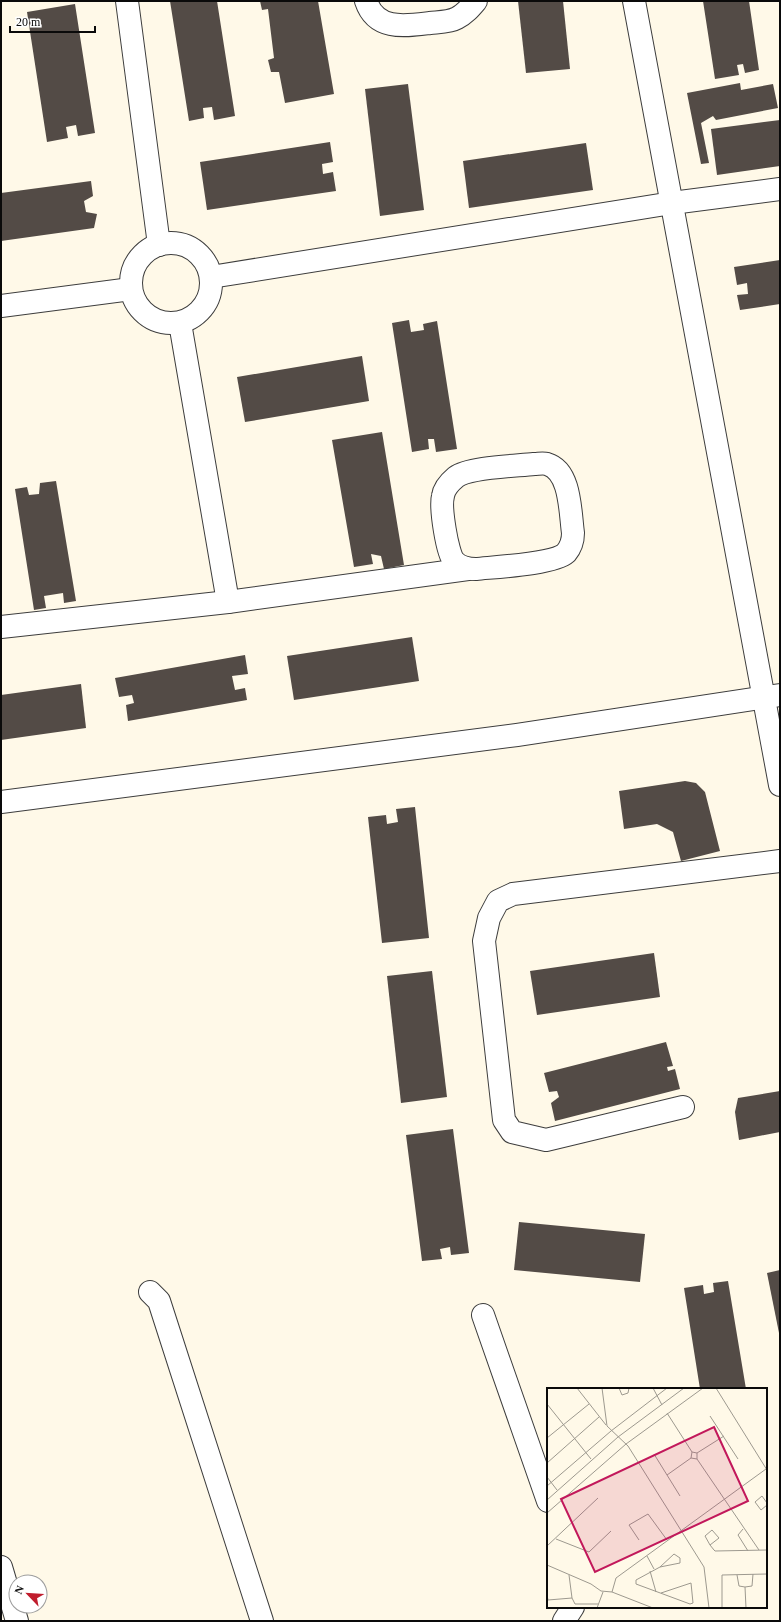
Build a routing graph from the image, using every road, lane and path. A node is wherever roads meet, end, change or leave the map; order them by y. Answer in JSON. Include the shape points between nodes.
{"nodes":[{"id":1,"x":127,"y":1,"type":"edge"},
{"id":2,"x":366,"y":1,"type":"edge"},
{"id":3,"x":476,"y":1,"type":"edge"},
{"id":4,"x":634,"y":1,"type":"edge"},
{"id":5,"x":780,"y":189,"type":"edge"},
{"id":6,"x":672,"y":203,"type":"junction"},
{"id":7,"x":159,"y":245,"type":"junction"},
{"id":8,"x":211,"y":277,"type":"junction"},
{"id":9,"x":131,"y":289,"type":"junction"},
{"id":10,"x":1,"y":306,"type":"edge"},
{"id":11,"x":180,"y":323,"type":"junction"},
{"id":12,"x":468,"y":569,"type":"junction"},
{"id":13,"x":228,"y":602,"type":"junction"},
{"id":14,"x":1,"y":627,"type":"edge"},
{"id":15,"x":771,"y":696,"type":"edge"},
{"id":16,"x":780,"y":785,"type":"edge"},
{"id":17,"x":1,"y":802,"type":"edge"},
{"id":18,"x":780,"y":861,"type":"edge"},
{"id":19,"x":683,"y":1108,"type":"dead end"},
{"id":20,"x":150,"y":1292,"type":"dead end"},
{"id":21,"x":483,"y":1315,"type":"dead end"},
{"id":22,"x":547,"y":1498,"type":"edge"},
{"id":23,"x":1,"y":1567,"type":"edge"},
{"id":24,"x":572,"y":1608,"type":"edge"},
{"id":25,"x":17,"y":1621,"type":"edge"},
{"id":26,"x":262,"y":1621,"type":"edge"},
{"id":27,"x":564,"y":1621,"type":"edge"}],
"edges":[{"from":1,"to":7,"type":"street"},
{"from":2,"to":3,"type":"street","via":[[379,19],[394,26],[410,26],[456,18],[468,11]]},
{"from":4,"to":6,"type":"street"},
{"from":5,"to":6,"type":"street"},
{"from":6,"to":8,"type":"street"},
{"from":6,"to":15,"type":"street","via":[[730,514]]},
{"from":7,"to":8,"type":"street","via":[[173,243],[186,246],[198,253],[207,264]]},
{"from":7,"to":9,"type":"street","via":[[147,251],[137,262],[132,275]]},
{"from":8,"to":11,"type":"street","via":[[212,289],[208,301],[191,319]]},
{"from":9,"to":10,"type":"street"},
{"from":9,"to":11,"type":"street","via":[[135,301],[143,312],[154,320],[167,324]]},
{"from":11,"to":13,"type":"street"},
{"from":12,"to":12,"type":"street","via":[[553,559],[566,553],[573,540],[573,532],[564,479],[557,470],[546,464],[534,464],[470,471],[458,475],[448,484],[441,508],[450,553],[454,561]]},
{"from":12,"to":13,"type":"street"},
{"from":13,"to":14,"type":"street"},
{"from":15,"to":16,"type":"street"},
{"from":15,"to":17,"type":"street","via":[[517,735]]},
{"from":18,"to":19,"type":"street","via":[[512,894],[498,901],[488,918],[484,941],[504,1120],[512,1132],[546,1140]]},
{"from":20,"to":26,"type":"street","via":[[159,1301]]},
{"from":21,"to":22,"type":"street"},
{"from":23,"to":25,"type":"street"},
{"from":24,"to":27,"type":"street"}]}
